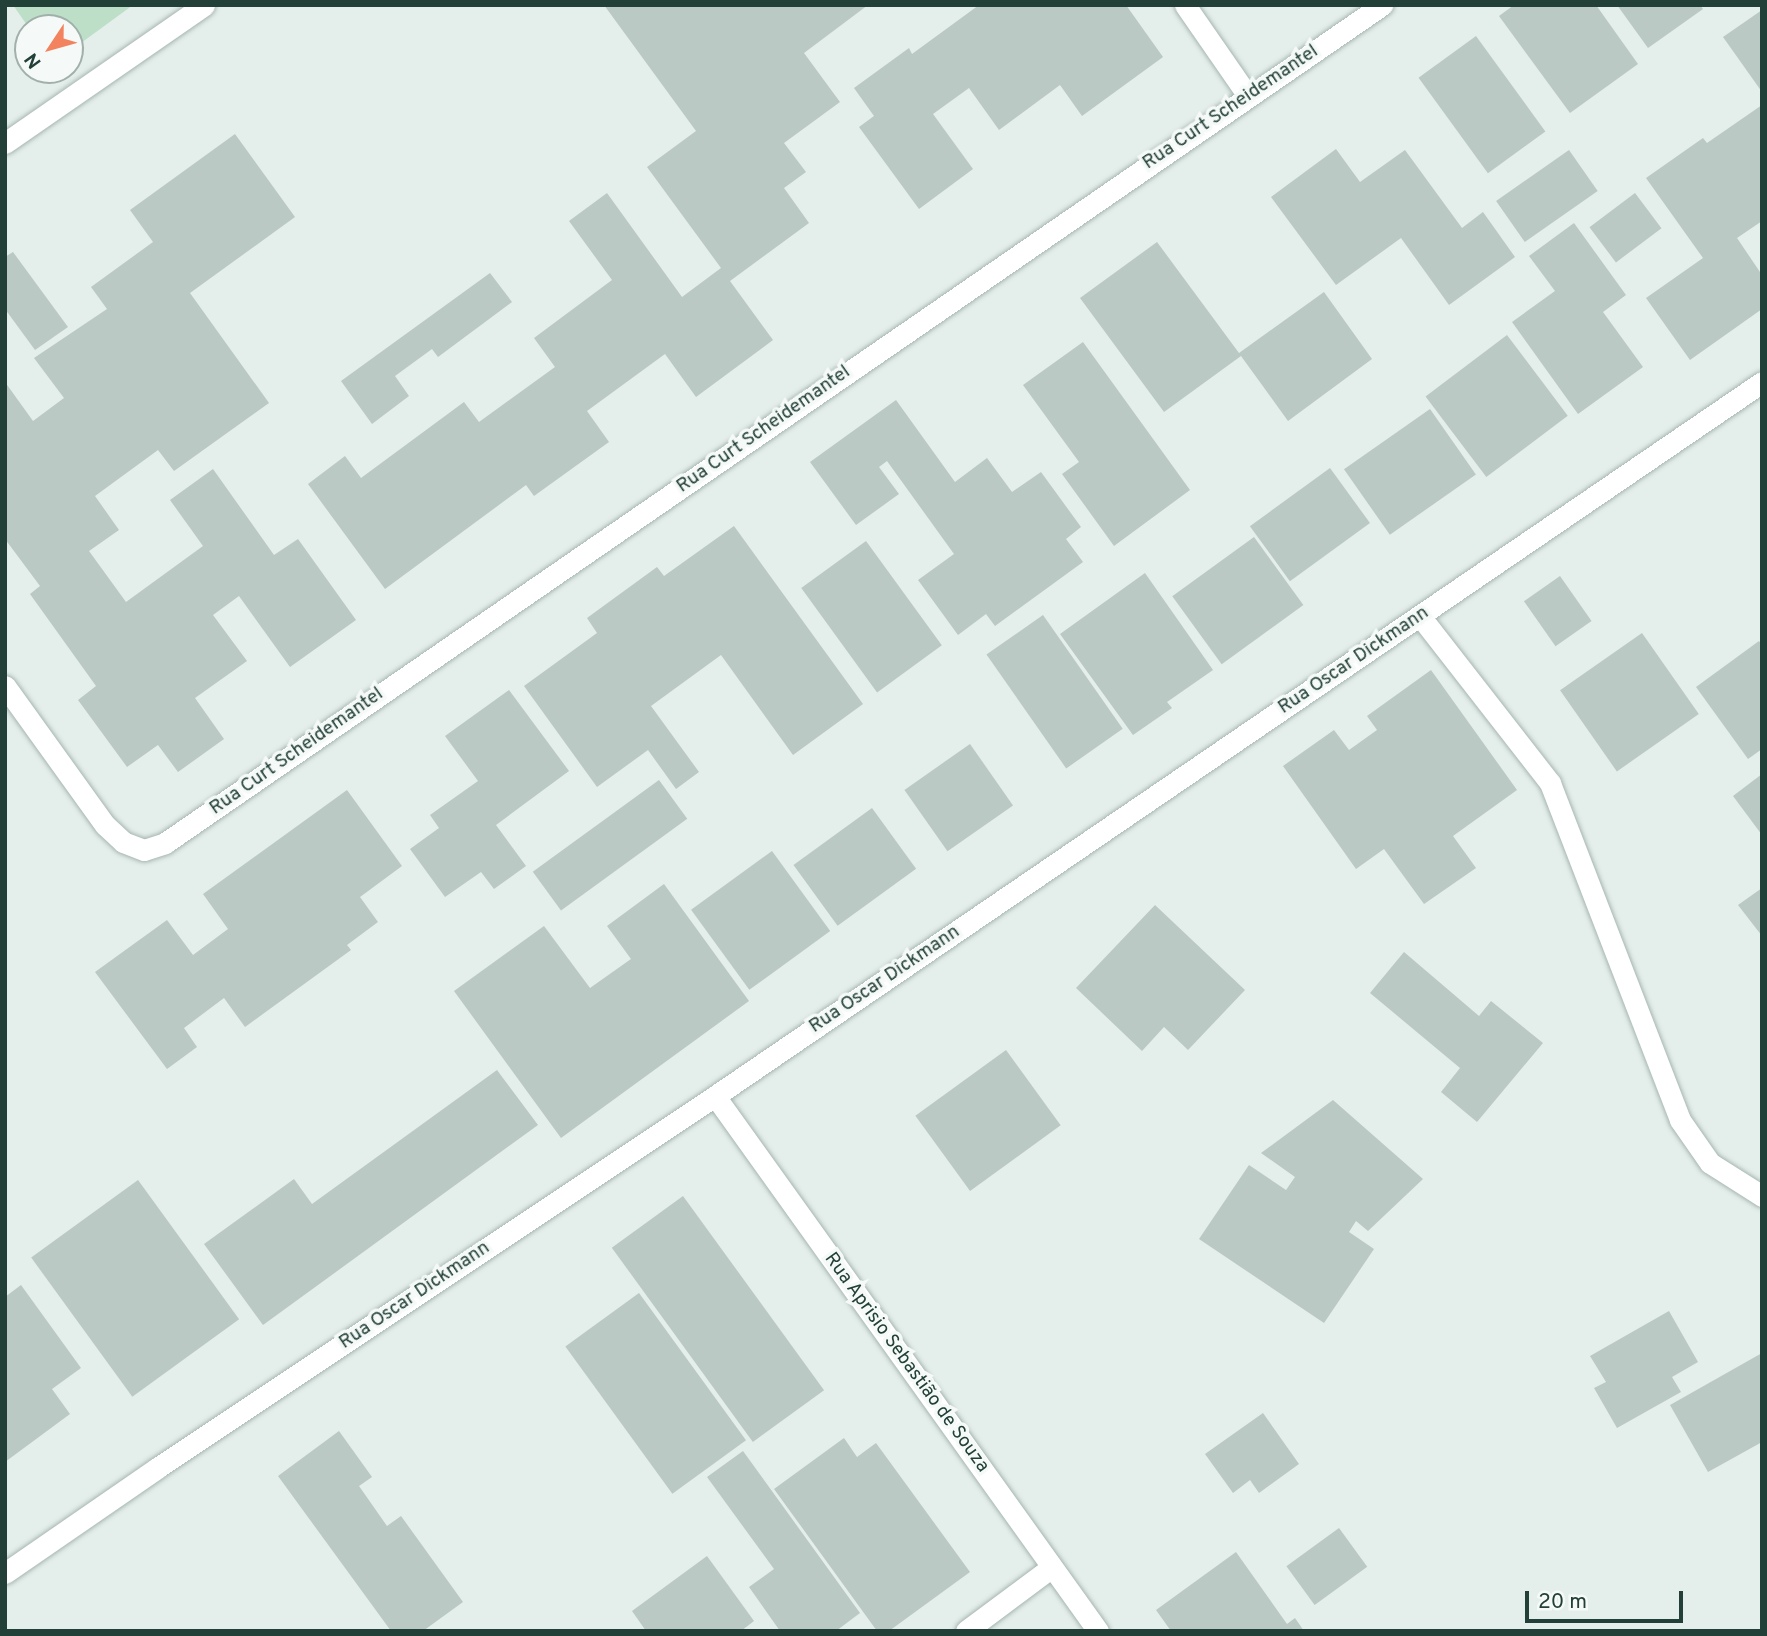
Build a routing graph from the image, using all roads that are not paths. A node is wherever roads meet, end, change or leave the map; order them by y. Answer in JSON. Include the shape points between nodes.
{"nodes":[{"id":1,"x":204,"y":5,"type":"edge"},
{"id":2,"x":1185,"y":5,"type":"edge"},
{"id":3,"x":1382,"y":5,"type":"edge"},
{"id":4,"x":1248,"y":96,"type":"junction"},
{"id":5,"x":5,"y":143,"type":"edge"},
{"id":6,"x":1762,"y":382,"type":"edge"},
{"id":7,"x":1420,"y":616,"type":"junction"},
{"id":8,"x":5,"y":686,"type":"edge"},
{"id":9,"x":715,"y":1096,"type":"junction"},
{"id":10,"x":1762,"y":1196,"type":"edge"},
{"id":11,"x":1052,"y":1567,"type":"junction"},
{"id":12,"x":5,"y":1573,"type":"edge"},
{"id":13,"x":966,"y":1631,"type":"edge"},
{"id":14,"x":1098,"y":1631,"type":"edge"}],
"edges":[{"from":1,"to":5,"type":"street"},
{"from":2,"to":4,"type":"street"},
{"from":3,"to":4,"type":"street","name":"Rua Curt Scheidemantel"},
{"from":4,"to":8,"type":"street","name":"Rua Curt Scheidemantel","via":[[176,835],[144,850],[123,842],[105,825]]},
{"from":6,"to":7,"type":"street","name":"Rua Oscar Dickmann"},
{"from":7,"to":9,"type":"street","name":"Rua Oscar Dickmann"},
{"from":7,"to":10,"type":"street","via":[[1550,783],[1680,1120],[1710,1163]]},
{"from":9,"to":11,"type":"street","name":"Rua Aprisio Sebastião de Souza"},
{"from":9,"to":12,"type":"street","name":"Rua Oscar Dickmann"},
{"from":11,"to":13,"type":"street"},
{"from":11,"to":14,"type":"street","name":"Rua Aprisio Sebastião de Souza"}]}
